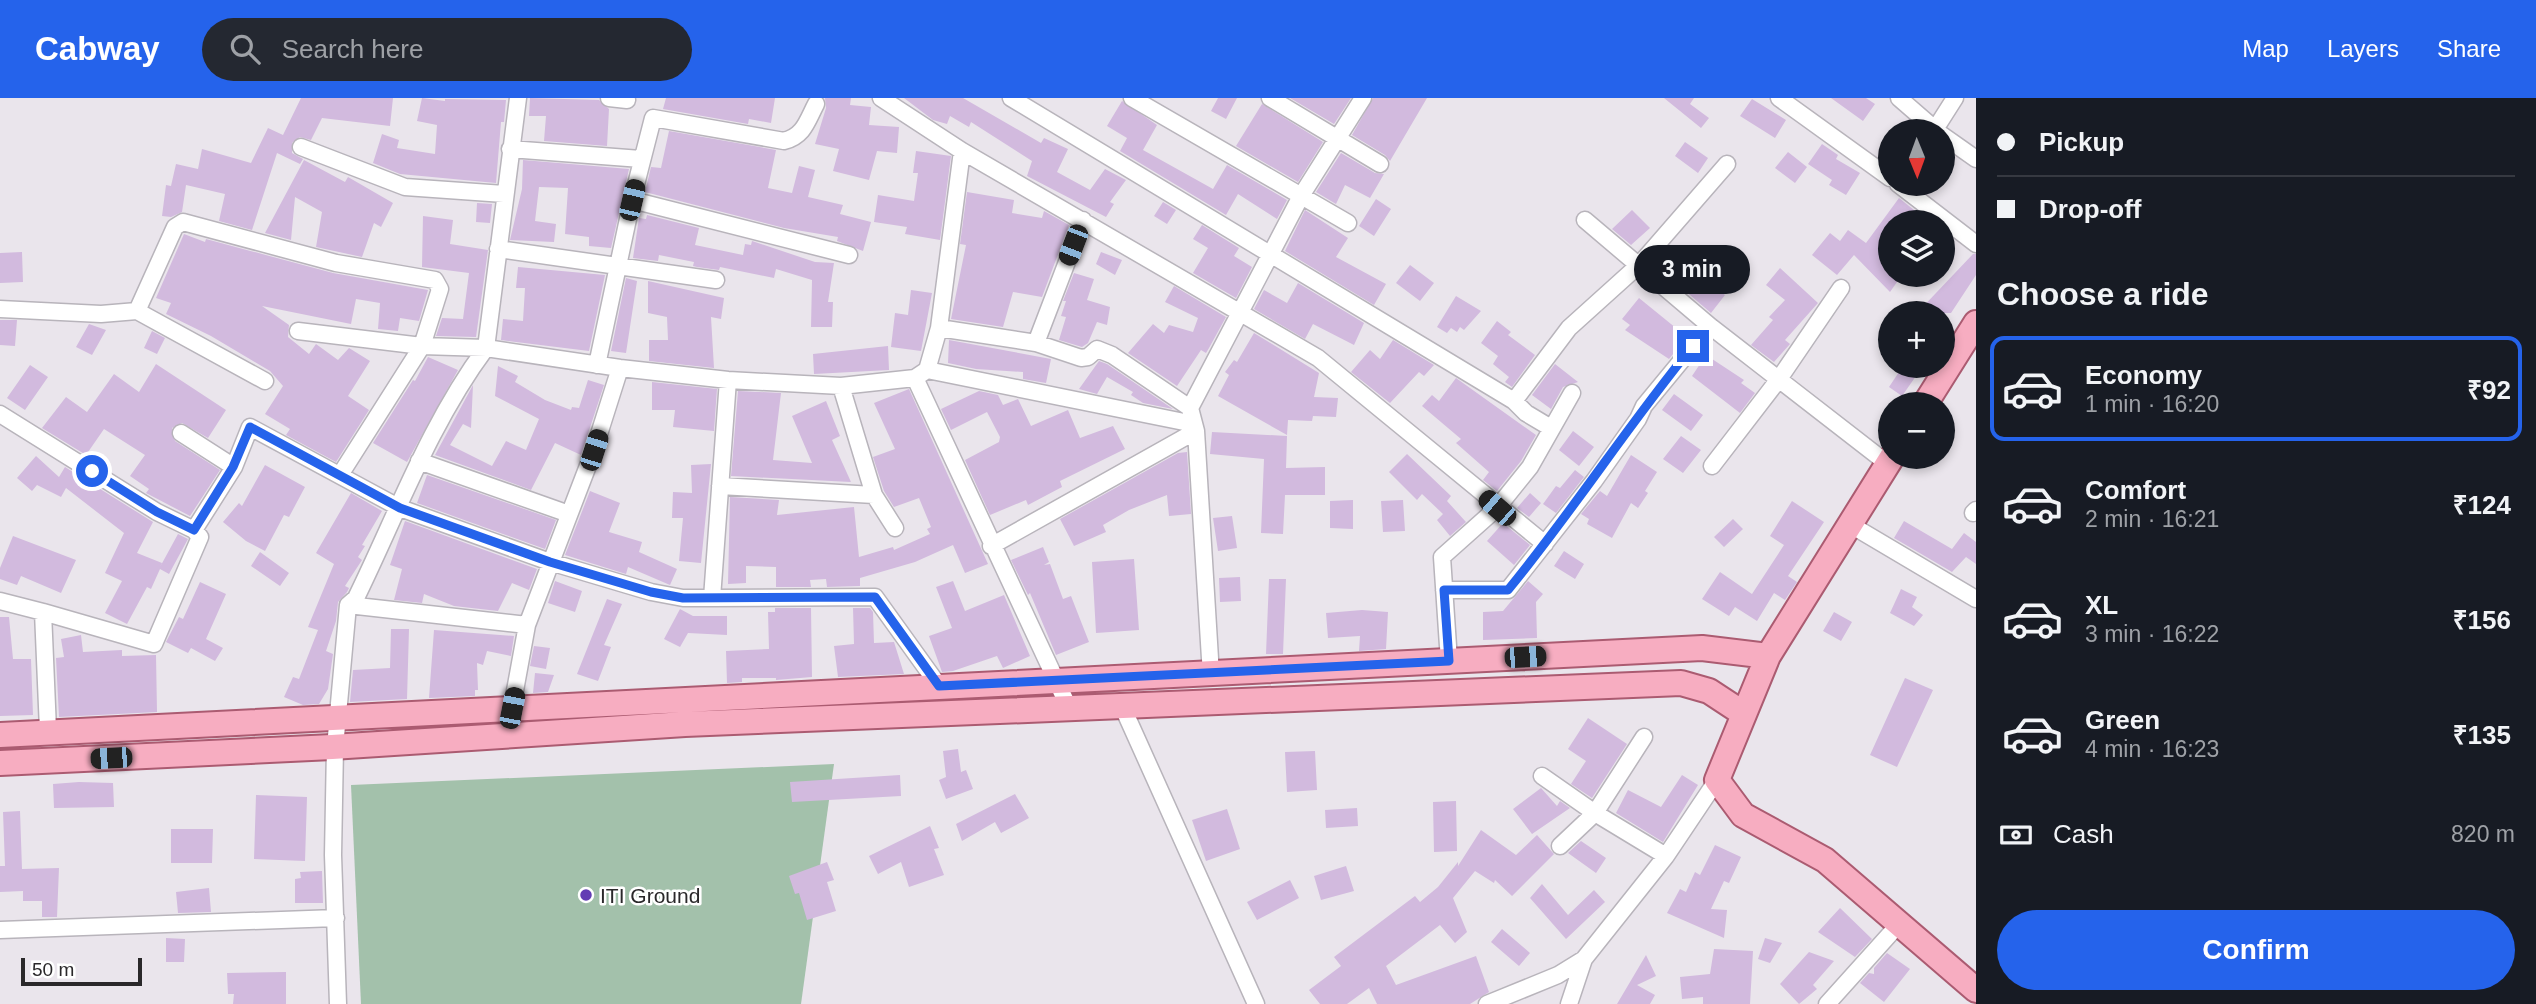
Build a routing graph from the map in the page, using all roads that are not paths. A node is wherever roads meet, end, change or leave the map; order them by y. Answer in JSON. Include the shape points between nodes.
{"nodes":[{"id":1,"x":518,"y":98,"type":"edge"},
{"id":2,"x":609,"y":98,"type":"edge"},
{"id":3,"x":881,"y":98,"type":"edge"},
{"id":4,"x":1011,"y":98,"type":"edge"},
{"id":5,"x":1132,"y":98,"type":"edge"},
{"id":6,"x":1270,"y":98,"type":"edge"},
{"id":7,"x":1363,"y":98,"type":"edge"},
{"id":8,"x":1779,"y":98,"type":"edge"},
{"id":9,"x":1899,"y":98,"type":"edge"},
{"id":10,"x":1955,"y":98,"type":"edge"},
{"id":11,"x":627,"y":100,"type":"dead end"},
{"id":12,"x":816,"y":104,"type":"dead end"},
{"id":13,"x":1922,"y":119,"type":"edge"},
{"id":14,"x":1944,"y":119,"type":"edge"},
{"id":15,"x":1336,"y":141,"type":"junction"},
{"id":16,"x":1955,"y":144,"type":"edge"},
{"id":17,"x":301,"y":147,"type":"dead end"},
{"id":18,"x":510,"y":149,"type":"junction"},
{"id":19,"x":962,"y":151,"type":"junction"},
{"id":20,"x":641,"y":159,"type":"junction"},
{"id":21,"x":1976,"y":159,"type":"edge"},
{"id":22,"x":1380,"y":164,"type":"dead end"},
{"id":23,"x":1727,"y":164,"type":"dead end"},
{"id":24,"x":1878,"y":169,"type":"edge"},
{"id":25,"x":504,"y":194,"type":"junction"},
{"id":26,"x":1301,"y":196,"type":"junction"},
{"id":27,"x":1914,"y":196,"type":"edge"},
{"id":28,"x":632,"y":200,"type":"junction"},
{"id":29,"x":1083,"y":220,"type":"junction"},
{"id":30,"x":1585,"y":220,"type":"dead end"},
{"id":31,"x":1348,"y":223,"type":"dead end"},
{"id":32,"x":1976,"y":244,"type":"edge"},
{"id":33,"x":498,"y":249,"type":"junction"},
{"id":34,"x":1273,"y":253,"type":"junction"},
{"id":35,"x":849,"y":255,"type":"dead end"},
{"id":36,"x":1640,"y":264,"type":"junction"},
{"id":37,"x":620,"y":265,"type":"junction"},
{"id":38,"x":716,"y":280,"type":"dead end"},
{"id":39,"x":1841,"y":288,"type":"dead end"},
{"id":40,"x":0,"y":309,"type":"edge"},
{"id":41,"x":136,"y":311,"type":"junction"},
{"id":42,"x":1238,"y":314,"type":"junction"},
{"id":43,"x":1976,"y":323,"type":"edge"},
{"id":44,"x":1710,"y":326,"type":"junction"},
{"id":45,"x":939,"y":328,"type":"junction"},
{"id":46,"x":298,"y":331,"type":"dead end"},
{"id":47,"x":1036,"y":343,"type":"junction"},
{"id":48,"x":422,"y":346,"type":"junction"},
{"id":49,"x":486,"y":348,"type":"junction"},
{"id":50,"x":597,"y":365,"type":"junction"},
{"id":51,"x":620,"y":368,"type":"junction"},
{"id":52,"x":921,"y":374,"type":"junction"},
{"id":53,"x":1779,"y":379,"type":"junction"},
{"id":54,"x":728,"y":380,"type":"junction"},
{"id":55,"x":265,"y":381,"type":"dead end"},
{"id":56,"x":841,"y":386,"type":"junction"},
{"id":57,"x":1933,"y":392,"type":"edge"},
{"id":58,"x":1572,"y":393,"type":"dead end"},
{"id":59,"x":1514,"y":401,"type":"junction"},
{"id":60,"x":1190,"y":408,"type":"junction"},
{"id":61,"x":0,"y":414,"type":"edge"},
{"id":62,"x":1195,"y":427,"type":"junction"},
{"id":63,"x":1551,"y":428,"type":"junction"},
{"id":64,"x":181,"y":433,"type":"dead end"},
{"id":65,"x":1878,"y":452,"type":"edge"},
{"id":66,"x":419,"y":461,"type":"junction"},
{"id":67,"x":1712,"y":466,"type":"dead end"},
{"id":68,"x":233,"y":467,"type":"junction"},
{"id":69,"x":1885,"y":469,"type":"edge"},
{"id":70,"x":340,"y":475,"type":"junction"},
{"id":71,"x":720,"y":486,"type":"junction"},
{"id":72,"x":874,"y":495,"type":"junction"},
{"id":73,"x":400,"y":508,"type":"junction"},
{"id":74,"x":1497,"y":508,"type":"junction"},
{"id":75,"x":569,"y":514,"type":"junction"},
{"id":76,"x":1851,"y":525,"type":"junction"},
{"id":77,"x":895,"y":528,"type":"dead end"},
{"id":78,"x":194,"y":530,"type":"junction"},
{"id":79,"x":1545,"y":544,"type":"junction"},
{"id":80,"x":991,"y":546,"type":"junction"},
{"id":81,"x":550,"y":562,"type":"junction"},
{"id":82,"x":1444,"y":590,"type":"junction"},
{"id":83,"x":712,"y":598,"type":"junction"},
{"id":84,"x":1976,"y":599,"type":"edge"},
{"id":85,"x":0,"y":600,"type":"edge"},
{"id":86,"x":348,"y":605,"type":"junction"},
{"id":87,"x":43,"y":612,"type":"junction"},
{"id":88,"x":527,"y":625,"type":"junction"},
{"id":89,"x":1702,"y":648,"type":"junction"},
{"id":90,"x":1768,"y":656,"type":"junction"},
{"id":91,"x":1449,"y":661,"type":"junction"},
{"id":92,"x":1211,"y":675,"type":"junction"},
{"id":93,"x":1056,"y":680,"type":"junction"},
{"id":94,"x":1695,"y":685,"type":"junction"},
{"id":95,"x":939,"y":686,"type":"junction"},
{"id":96,"x":512,"y":708,"type":"junction"},
{"id":97,"x":1123,"y":708,"type":"junction"},
{"id":98,"x":1070,"y":710,"type":"junction"},
{"id":99,"x":1744,"y":714,"type":"junction"},
{"id":100,"x":339,"y":716,"type":"junction"},
{"id":101,"x":48,"y":730,"type":"junction"},
{"id":102,"x":0,"y":735,"type":"edge"},
{"id":103,"x":1644,"y":737,"type":"dead end"},
{"id":104,"x":335,"y":747,"type":"junction"},
{"id":105,"x":0,"y":763,"type":"edge"},
{"id":106,"x":1542,"y":776,"type":"dead end"},
{"id":107,"x":1717,"y":780,"type":"junction"},
{"id":108,"x":1595,"y":813,"type":"junction"},
{"id":109,"x":1560,"y":846,"type":"dead end"},
{"id":110,"x":1666,"y":856,"type":"junction"},
{"id":111,"x":336,"y":918,"type":"junction"},
{"id":112,"x":1899,"y":924,"type":"junction"},
{"id":113,"x":0,"y":930,"type":"edge"},
{"id":114,"x":1584,"y":959,"type":"junction"},
{"id":115,"x":1976,"y":990,"type":"edge"},
{"id":116,"x":338,"y":1004,"type":"edge"},
{"id":117,"x":1256,"y":1004,"type":"edge"},
{"id":118,"x":1487,"y":1004,"type":"edge"},
{"id":119,"x":1569,"y":1004,"type":"edge"},
{"id":120,"x":1827,"y":1004,"type":"edge"}],
"edges":[{"from":1,"to":18,"type":"street"},
{"from":2,"to":11,"type":"street"},
{"from":3,"to":19,"type":"street"},
{"from":4,"to":34,"type":"street"},
{"from":5,"to":26,"type":"street"},
{"from":6,"to":15,"type":"street"},
{"from":7,"to":15,"type":"street"},
{"from":8,"to":24,"type":"street"},
{"from":9,"to":13,"type":"street"},
{"from":10,"to":14,"type":"street"},
{"from":12,"to":20,"type":"street","via":[[803,131],[784,141],[653,118]]},
{"from":15,"to":22,"type":"street"},
{"from":15,"to":26,"type":"street"},
{"from":16,"to":21,"type":"street"},
{"from":17,"to":25,"type":"street","via":[[405,187]]},
{"from":18,"to":20,"type":"street"},
{"from":18,"to":25,"type":"street"},
{"from":19,"to":29,"type":"street"},
{"from":19,"to":45,"type":"street"},
{"from":20,"to":28,"type":"street"},
{"from":23,"to":36,"type":"street"},
{"from":25,"to":33,"type":"street"},
{"from":26,"to":31,"type":"street"},
{"from":26,"to":34,"type":"street"},
{"from":27,"to":32,"type":"street"},
{"from":28,"to":35,"type":"street"},
{"from":28,"to":37,"type":"street"},
{"from":29,"to":42,"type":"street"},
{"from":29,"to":47,"type":"street"},
{"from":30,"to":36,"type":"street"},
{"from":33,"to":37,"type":"street"},
{"from":33,"to":49,"type":"street"},
{"from":34,"to":42,"type":"street"},
{"from":34,"to":59,"type":"street"},
{"from":36,"to":44,"type":"street"},
{"from":36,"to":59,"type":"street","via":[[1569,328]]},
{"from":37,"to":38,"type":"street"},
{"from":37,"to":50,"type":"street"},
{"from":39,"to":53,"type":"street"},
{"from":40,"to":41,"type":"street","via":[[101,314]]},
{"from":41,"to":48,"type":"street","via":[[175,227],[189,222],[336,263],[435,280],[440,289]]},
{"from":41,"to":55,"type":"street"},
{"from":42,"to":60,"type":"street"},
{"from":42,"to":74,"type":"street","via":[[1318,358]]},
{"from":43,"to":57,"type":"main road"},
{"from":44,"to":53,"type":"street"},
{"from":44,"to":79,"type":"street","via":[[1644,406]]},
{"from":45,"to":47,"type":"street"},
{"from":45,"to":52,"type":"street"},
{"from":46,"to":48,"type":"street"},
{"from":47,"to":60,"type":"street","via":[[1081,358],[1097,349],[1112,355]]},
{"from":48,"to":49,"type":"street"},
{"from":48,"to":70,"type":"street"},
{"from":49,"to":50,"type":"street"},
{"from":49,"to":66,"type":"street","via":[[466,374]]},
{"from":50,"to":51,"type":"street"},
{"from":51,"to":54,"type":"street"},
{"from":51,"to":75,"type":"street"},
{"from":52,"to":56,"type":"street"},
{"from":52,"to":62,"type":"street"},
{"from":52,"to":80,"type":"street"},
{"from":53,"to":65,"type":"street"},
{"from":53,"to":67,"type":"street"},
{"from":54,"to":56,"type":"street"},
{"from":54,"to":71,"type":"street"},
{"from":56,"to":72,"type":"street"},
{"from":58,"to":63,"type":"street"},
{"from":59,"to":63,"type":"street"},
{"from":60,"to":62,"type":"street"},
{"from":61,"to":78,"type":"street","via":[[157,512]]},
{"from":62,"to":80,"type":"street"},
{"from":62,"to":92,"type":"street"},
{"from":63,"to":74,"type":"street","via":[[1530,467]]},
{"from":64,"to":68,"type":"street"},
{"from":66,"to":73,"type":"street"},
{"from":66,"to":75,"type":"street"},
{"from":68,"to":70,"type":"street","via":[[250,427]]},
{"from":68,"to":78,"type":"street"},
{"from":69,"to":76,"type":"main road"},
{"from":70,"to":73,"type":"street"},
{"from":71,"to":72,"type":"street"},
{"from":71,"to":83,"type":"street"},
{"from":72,"to":77,"type":"street"},
{"from":73,"to":81,"type":"street"},
{"from":73,"to":86,"type":"street","via":[[356,598]]},
{"from":74,"to":79,"type":"street"},
{"from":74,"to":82,"type":"street","via":[[1442,557]]},
{"from":75,"to":81,"type":"street"},
{"from":76,"to":84,"type":"street"},
{"from":76,"to":90,"type":"main road"},
{"from":78,"to":87,"type":"street","via":[[200,537],[154,643]]},
{"from":79,"to":82,"type":"street","via":[[1508,590]]},
{"from":80,"to":93,"type":"street"},
{"from":81,"to":83,"type":"street","via":[[665,596]]},
{"from":81,"to":88,"type":"street"},
{"from":82,"to":91,"type":"street"},
{"from":83,"to":95,"type":"street","via":[[875,597]]},
{"from":85,"to":87,"type":"street"},
{"from":86,"to":88,"type":"street"},
{"from":86,"to":100,"type":"street"},
{"from":87,"to":101,"type":"street"},
{"from":88,"to":96,"type":"street"},
{"from":89,"to":90,"type":"main road"},
{"from":89,"to":91,"type":"main road"},
{"from":89,"to":94,"type":"main road"},
{"from":90,"to":99,"type":"main road"},
{"from":91,"to":92,"type":"main road"},
{"from":92,"to":93,"type":"main road"},
{"from":93,"to":95,"type":"main road"},
{"from":93,"to":98,"type":"street"},
{"from":94,"to":97,"type":"main road"},
{"from":94,"to":99,"type":"main road"},
{"from":95,"to":96,"type":"main road"},
{"from":96,"to":100,"type":"main road"},
{"from":97,"to":98,"type":"main road"},
{"from":97,"to":117,"type":"street"},
{"from":98,"to":104,"type":"main road","via":[[685,724]]},
{"from":99,"to":107,"type":"main road"},
{"from":100,"to":101,"type":"main road"},
{"from":100,"to":104,"type":"street"},
{"from":101,"to":102,"type":"main road"},
{"from":103,"to":108,"type":"street"},
{"from":104,"to":105,"type":"main road"},
{"from":104,"to":111,"type":"street","via":[[332,855]]},
{"from":106,"to":108,"type":"street"},
{"from":107,"to":110,"type":"street"},
{"from":107,"to":112,"type":"main road","via":[[1743,815],[1825,860]]},
{"from":108,"to":109,"type":"street"},
{"from":108,"to":110,"type":"street"},
{"from":110,"to":114,"type":"street"},
{"from":111,"to":113,"type":"street"},
{"from":111,"to":116,"type":"street"},
{"from":112,"to":115,"type":"main road"},
{"from":112,"to":120,"type":"street"},
{"from":114,"to":118,"type":"street","via":[[1558,975]]},
{"from":114,"to":119,"type":"street"}]}
